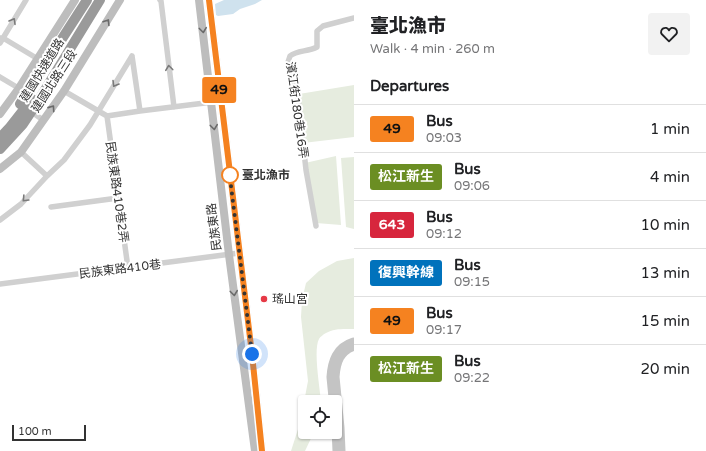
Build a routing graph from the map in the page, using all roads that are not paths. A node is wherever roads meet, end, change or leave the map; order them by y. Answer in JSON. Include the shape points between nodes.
{"nodes":[{"id":1,"x":26,"y":0,"type":"edge"},
{"id":2,"x":75,"y":0,"type":"edge"},
{"id":3,"x":87,"y":0,"type":"edge"},
{"id":4,"x":92,"y":0,"type":"edge"},
{"id":5,"x":100,"y":0,"type":"edge"},
{"id":6,"x":120,"y":0,"type":"edge"},
{"id":7,"x":160,"y":0,"type":"edge"},
{"id":8,"x":199,"y":0,"type":"edge"},
{"id":9,"x":208,"y":0,"type":"edge"},
{"id":10,"x":354,"y":18,"type":"edge"},
{"id":11,"x":1,"y":40,"type":"edge"},
{"id":12,"x":38,"y":59,"type":"junction"},
{"id":13,"x":216,"y":59,"type":"junction"},
{"id":14,"x":206,"y":60,"type":"junction"},
{"id":15,"x":0,"y":77,"type":"edge"},
{"id":16,"x":15,"y":86,"type":"dead end"},
{"id":17,"x":64,"y":90,"type":"junction"},
{"id":18,"x":221,"y":101,"type":"junction"},
{"id":19,"x":211,"y":102,"type":"junction"},
{"id":20,"x":174,"y":107,"type":"junction"},
{"id":21,"x":98,"y":111,"type":"junction"},
{"id":22,"x":140,"y":111,"type":"junction"},
{"id":23,"x":0,"y":114,"type":"edge"},
{"id":24,"x":36,"y":115,"type":"dead end"},
{"id":25,"x":107,"y":116,"type":"junction"},
{"id":26,"x":43,"y":120,"type":"junction"},
{"id":27,"x":0,"y":131,"type":"edge"},
{"id":28,"x":0,"y":138,"type":"edge"},
{"id":29,"x":0,"y":149,"type":"edge"},
{"id":30,"x":21,"y":152,"type":"junction"},
{"id":31,"x":0,"y":169,"type":"edge"},
{"id":32,"x":47,"y":176,"type":"junction"},
{"id":33,"x":118,"y":198,"type":"junction"},
{"id":34,"x":51,"y":207,"type":"dead end"},
{"id":35,"x":0,"y":220,"type":"edge"},
{"id":36,"x":316,"y":226,"type":"dead end"},
{"id":37,"x":239,"y":253,"type":"junction"},
{"id":38,"x":229,"y":255,"type":"junction"},
{"id":39,"x":128,"y":268,"type":"junction"},
{"id":40,"x":0,"y":284,"type":"edge"},
{"id":41,"x":255,"y":451,"type":"edge"},
{"id":42,"x":262,"y":451,"type":"edge"}],
"edges":[{"from":11,"to":1,"type":"street","one_way":true},
{"from":2,"to":12,"type":"street"},
{"from":3,"to":27,"type":"highway","via":[[22,102]]},
{"from":4,"to":28,"type":"highway","name":"建國快速道路","via":[[32,100]]},
{"from":5,"to":29,"type":"highway","name":"建國快速道路","via":[[23,124]]},
{"from":17,"to":6,"type":"street","name":"建國北路三段","one_way":true},
{"from":20,"to":7,"type":"street","one_way":true},
{"from":8,"to":14,"type":"street","name":"民族東路","one_way":true},
{"from":9,"to":13,"type":"street","name":"民族東路"},
{"from":10,"to":36,"type":"street","name":"濱江街180巷16弄","via":[[323,26],[317,31],[317,47],[293,53],[288,62],[289,73],[298,97],[306,170]]},
{"from":11,"to":12,"type":"street"},
{"from":12,"to":23,"type":"street"},
{"from":13,"to":14,"type":"street"},
{"from":13,"to":18,"type":"street","name":"民族東路"},
{"from":14,"to":19,"type":"street","name":"民族東路"},
{"from":15,"to":16,"type":"street"},
{"from":17,"to":21,"type":"street"},
{"from":26,"to":17,"type":"street","name":"建國北路三段","one_way":true},
{"from":18,"to":19,"type":"street"},
{"from":18,"to":37,"type":"street","name":"民族東路"},
{"from":19,"to":20,"type":"street"},
{"from":19,"to":38,"type":"street","name":"民族東路","one_way":true},
{"from":20,"to":22,"type":"street"},
{"from":22,"to":21,"type":"street","one_way":true,"via":[[132,56]]},
{"from":21,"to":25,"type":"street"},
{"from":21,"to":32,"type":"street","via":[[64,160]]},
{"from":22,"to":25,"type":"street"},
{"from":24,"to":26,"type":"street"},
{"from":25,"to":33,"type":"street","name":"民族東路410巷2弄"},
{"from":26,"to":30,"type":"street","name":"建國北路三段"},
{"from":30,"to":31,"type":"street","name":"建國北路三段"},
{"from":30,"to":32,"type":"street"},
{"from":32,"to":35,"type":"street","one_way":true,"via":[[21,204]]},
{"from":33,"to":34,"type":"street"},
{"from":33,"to":39,"type":"street","name":"民族東路410巷2弄"},
{"from":37,"to":38,"type":"street","name":"民族東路410巷"},
{"from":37,"to":42,"type":"street","name":"民族東路"},
{"from":38,"to":39,"type":"street","name":"民族東路410巷"},
{"from":38,"to":41,"type":"street","name":"民族東路","one_way":true},
{"from":39,"to":40,"type":"street","name":"民族東路410巷"}]}
